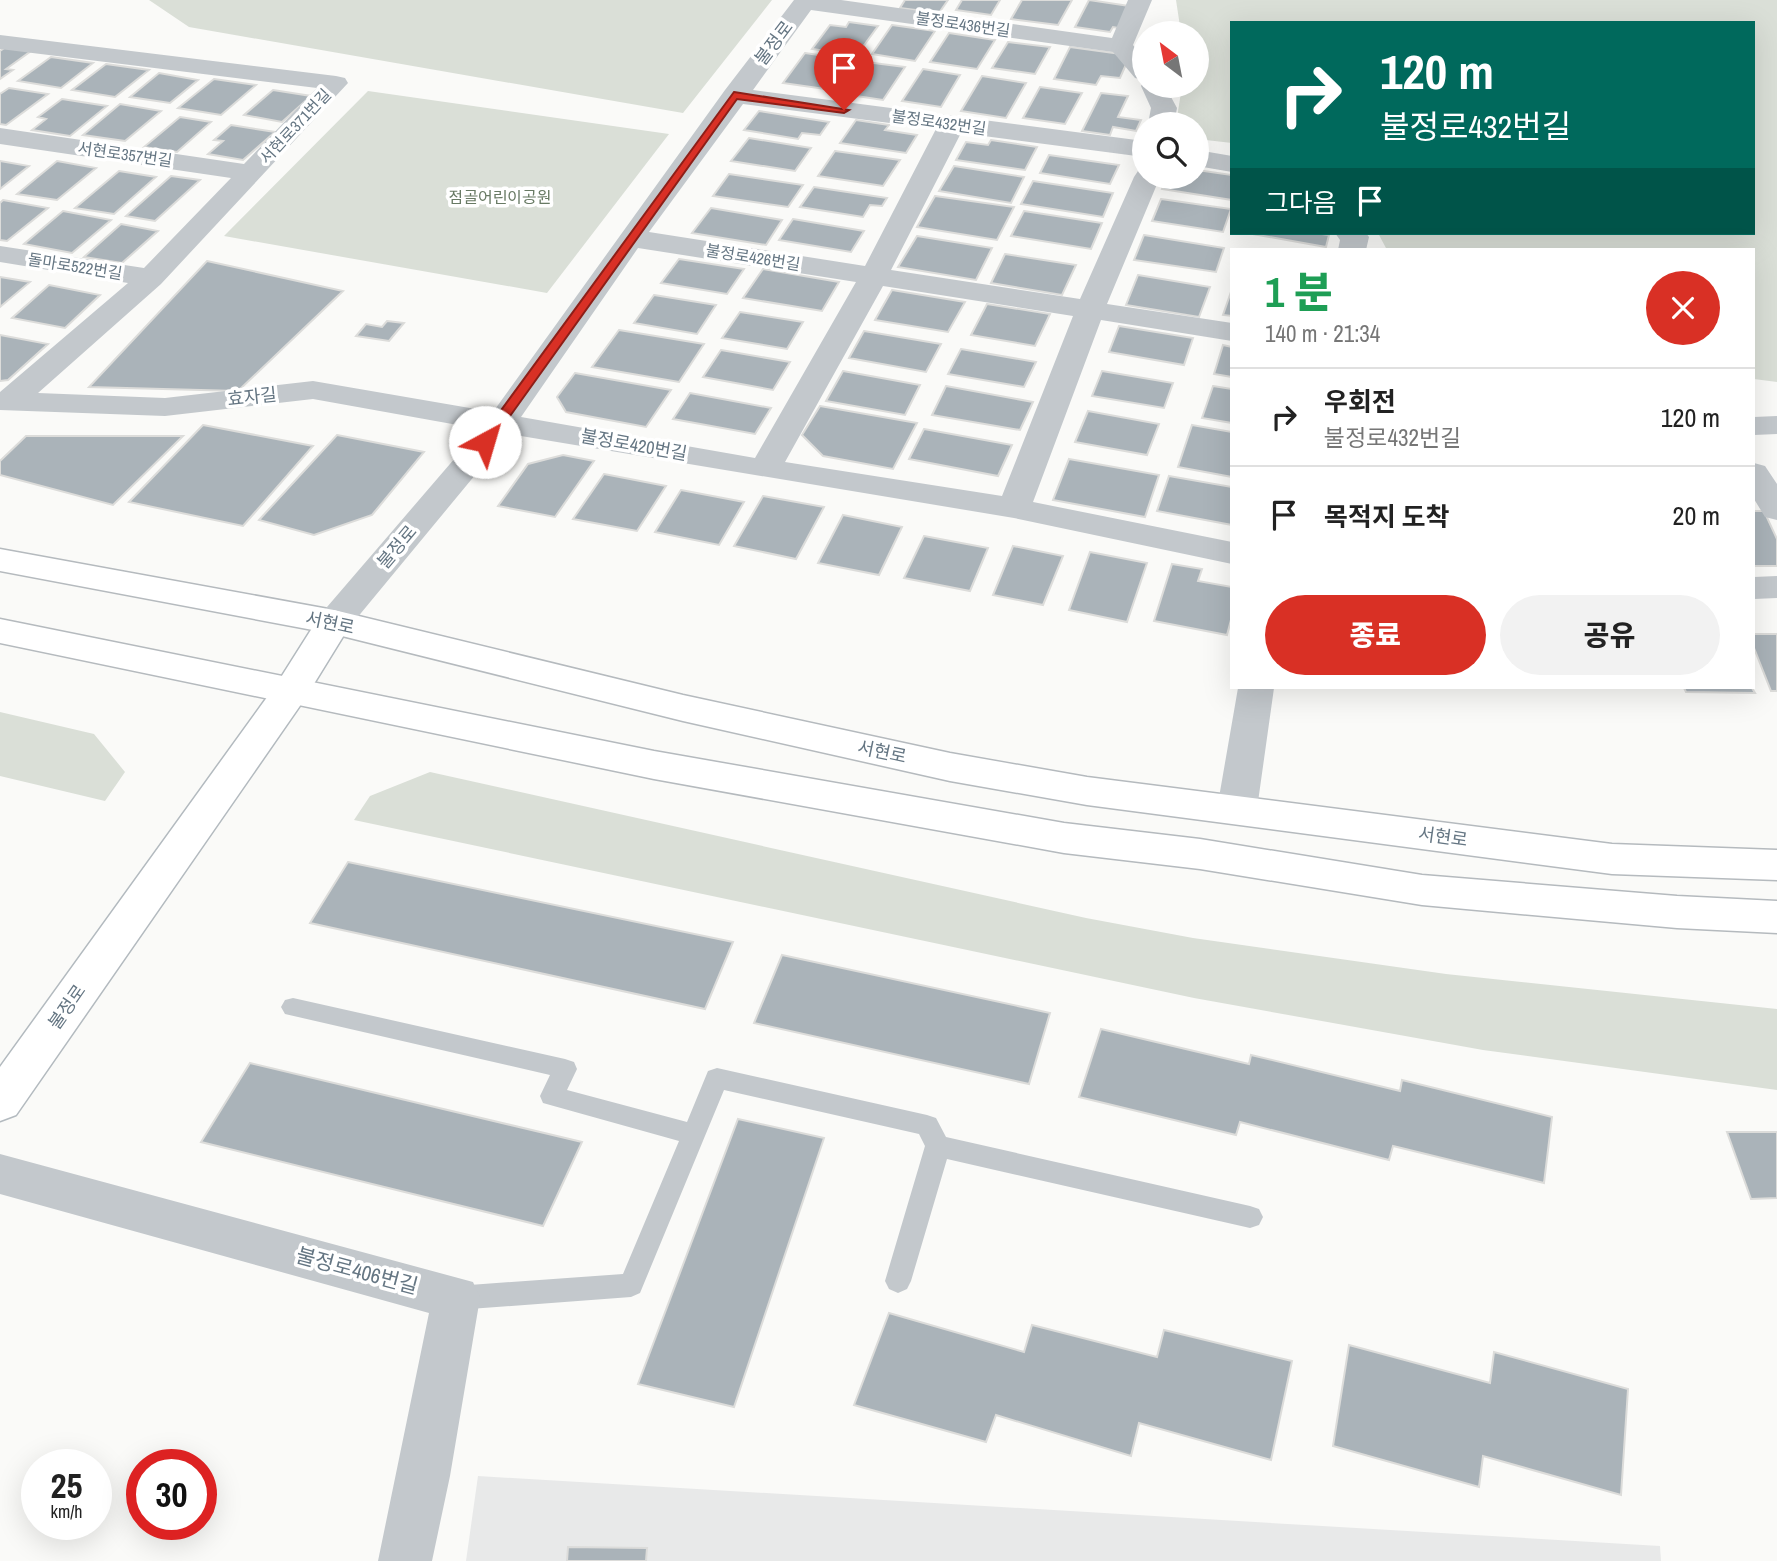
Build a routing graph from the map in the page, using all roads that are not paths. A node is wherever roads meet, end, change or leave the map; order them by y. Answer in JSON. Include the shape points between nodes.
{"nodes":[{"id":1,"x":1140,"y":0,"type":"edge"},
{"id":2,"x":806,"y":1,"type":"edge"},
{"id":3,"x":0,"y":42,"type":"edge"},
{"id":4,"x":1121,"y":46,"type":"junction"},
{"id":5,"x":1132,"y":59,"type":"edge"},
{"id":6,"x":734,"y":95,"type":"junction"},
{"id":7,"x":953,"y":124,"type":"junction"},
{"id":8,"x":0,"y":136,"type":"edge"},
{"id":9,"x":1132,"y":147,"type":"edge"},
{"id":10,"x":1209,"y":160,"type":"edge"},
{"id":11,"x":1230,"y":164,"type":"edge"},
{"id":12,"x":251,"y":173,"type":"junction"},
{"id":13,"x":1142,"y":189,"type":"edge"},
{"id":14,"x":631,"y":238,"type":"junction"},
{"id":15,"x":0,"y":254,"type":"edge"},
{"id":16,"x":874,"y":276,"type":"junction"},
{"id":17,"x":151,"y":278,"type":"junction"},
{"id":18,"x":1090,"y":310,"type":"junction"},
{"id":19,"x":1230,"y":332,"type":"edge"},
{"id":20,"x":5,"y":402,"type":"edge"},
{"id":21,"x":502,"y":422,"type":"junction"},
{"id":22,"x":1777,"y":425,"type":"edge"},
{"id":23,"x":1755,"y":426,"type":"edge"},
{"id":24,"x":765,"y":469,"type":"junction"},
{"id":25,"x":1755,"y":475,"type":"edge"},
{"id":26,"x":1014,"y":508,"type":"junction"},
{"id":27,"x":1777,"y":510,"type":"edge"},
{"id":28,"x":1230,"y":553,"type":"edge"},
{"id":29,"x":0,"y":560,"type":"edge"},
{"id":30,"x":1777,"y":587,"type":"edge"},
{"id":31,"x":1755,"y":588,"type":"edge"},
{"id":32,"x":334,"y":622,"type":"junction"},
{"id":33,"x":0,"y":631,"type":"edge"},
{"id":34,"x":1256,"y":689,"type":"edge"},
{"id":35,"x":291,"y":691,"type":"junction"},
{"id":36,"x":1237,"y":809,"type":"junction"},
{"id":37,"x":1777,"y":865,"type":"edge"},
{"id":38,"x":1777,"y":917,"type":"edge"},
{"id":39,"x":293,"y":1007,"type":"dead end"},
{"id":40,"x":0,"y":1102,"type":"edge"},
{"id":41,"x":694,"y":1134,"type":"junction"},
{"id":42,"x":938,"y":1146,"type":"junction"},
{"id":43,"x":0,"y":1174,"type":"edge"},
{"id":44,"x":1250,"y":1217,"type":"dead end"},
{"id":45,"x":898,"y":1281,"type":"dead end"},
{"id":46,"x":456,"y":1298,"type":"junction"},
{"id":47,"x":405,"y":1561,"type":"edge"}],
"edges":[{"from":1,"to":4,"type":"street"},
{"from":2,"to":4,"type":"street","name":"불정로436번길"},
{"from":2,"to":6,"type":"street","name":"불정로"},
{"from":3,"to":12,"type":"street","name":"서현로371번길","via":[[336,83]]},
{"from":4,"to":5,"type":"street"},
{"from":6,"to":7,"type":"street","name":"불정로432번길"},
{"from":6,"to":14,"type":"street","name":"불정로"},
{"from":7,"to":9,"type":"street","name":"불정로432번길"},
{"from":7,"to":16,"type":"street"},
{"from":8,"to":12,"type":"street","name":"서현로357번길"},
{"from":10,"to":11,"type":"street"},
{"from":12,"to":17,"type":"street","name":"서현로371번길"},
{"from":13,"to":18,"type":"street"},
{"from":14,"to":16,"type":"street","name":"불정로426번길"},
{"from":14,"to":21,"type":"street","name":"불정로"},
{"from":15,"to":17,"type":"street","name":"돌마로522번길"},
{"from":16,"to":18,"type":"street","name":"불정로426번길"},
{"from":16,"to":24,"type":"street"},
{"from":17,"to":20,"type":"street","name":"서현로371번길"},
{"from":18,"to":19,"type":"street","name":"불정로426번길"},
{"from":18,"to":26,"type":"street"},
{"from":20,"to":21,"type":"street","name":"효자길","via":[[165,407],[313,390]]},
{"from":21,"to":24,"type":"street","name":"불정로420번길"},
{"from":21,"to":32,"type":"street","name":"불정로"},
{"from":22,"to":23,"type":"street"},
{"from":24,"to":26,"type":"street","name":"불정로420번길"},
{"from":25,"to":27,"type":"street"},
{"from":26,"to":28,"type":"street","name":"불정로420번길"},
{"from":29,"to":32,"type":"main road","name":"서현로"},
{"from":30,"to":31,"type":"street"},
{"from":32,"to":35,"type":"main road","name":"불정로"},
{"from":32,"to":36,"type":"main road","name":"서현로","via":[[683,708],[950,767],[1087,791]]},
{"from":33,"to":35,"type":"main road"},
{"from":34,"to":36,"type":"street"},
{"from":35,"to":38,"type":"main road","via":[[654,765],[1063,838],[1200,854],[1422,890]]},
{"from":35,"to":40,"type":"main road","name":"불정로"},
{"from":36,"to":37,"type":"main road","name":"서현로","via":[[1612,859]]},
{"from":39,"to":41,"type":"lane","via":[[565,1069],[552,1096]]},
{"from":41,"to":42,"type":"lane","via":[[717,1078],[927,1125]]},
{"from":41,"to":46,"type":"lane","via":[[631,1285]]},
{"from":42,"to":44,"type":"lane"},
{"from":42,"to":45,"type":"lane"},
{"from":43,"to":46,"type":"street","name":"불정로406번길"},
{"from":46,"to":47,"type":"street"}]}
